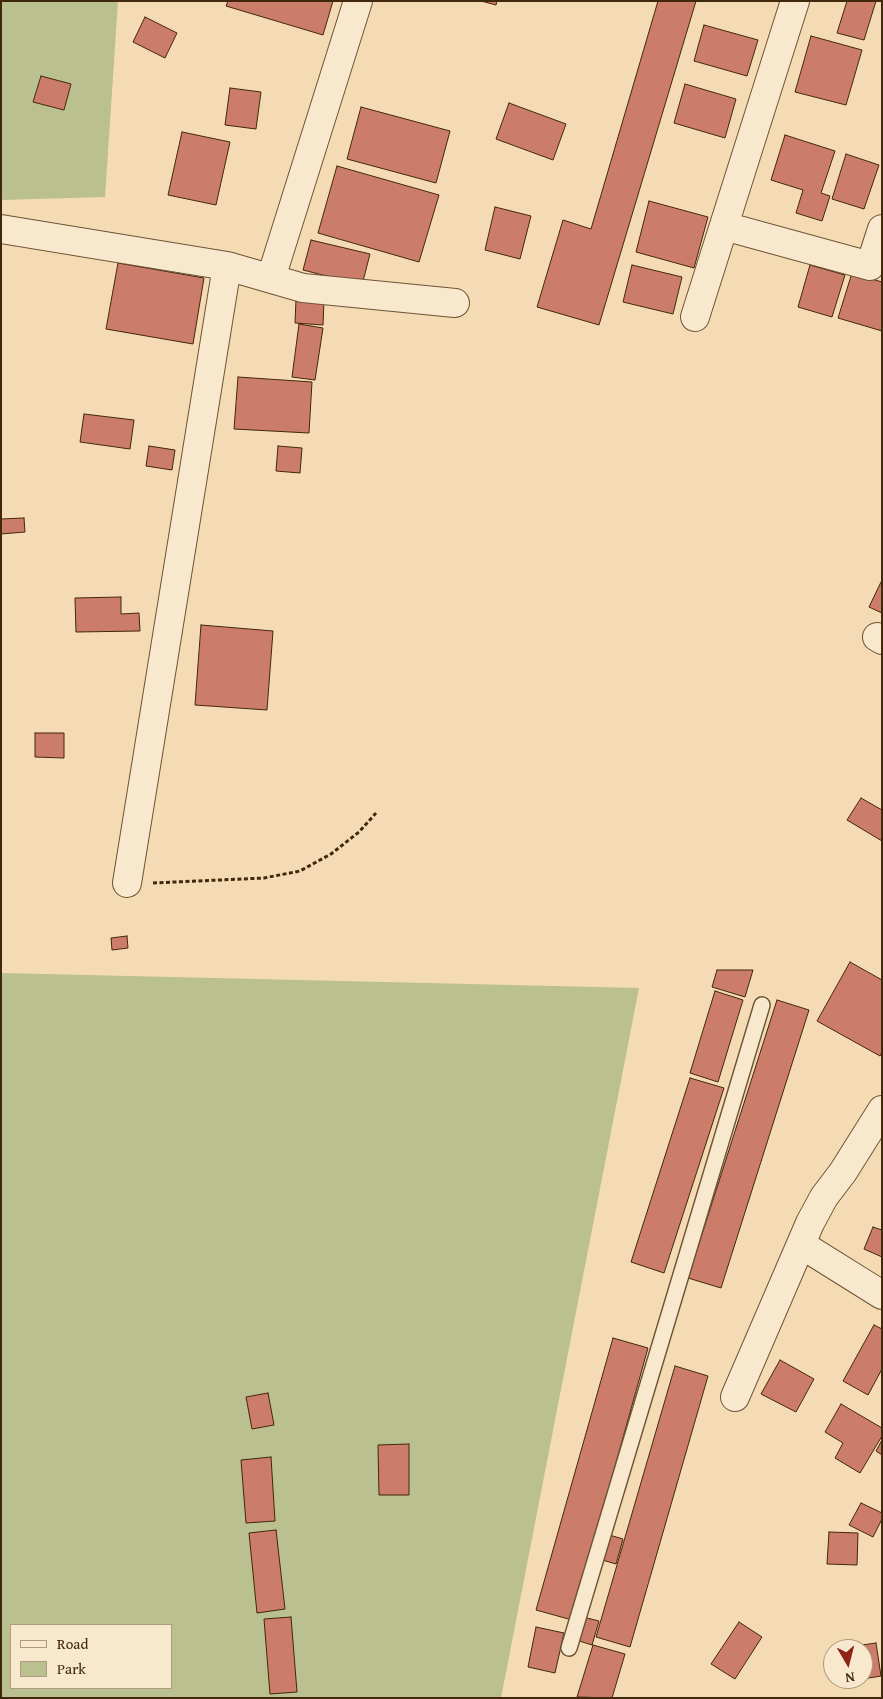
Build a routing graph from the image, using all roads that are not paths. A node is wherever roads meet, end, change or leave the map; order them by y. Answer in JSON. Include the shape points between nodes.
{"nodes":[{"id":1,"x":358,"y":1,"type":"edge"},
{"id":2,"x":795,"y":1,"type":"edge"},
{"id":3,"x":724,"y":226,"type":"junction"},
{"id":4,"x":882,"y":229,"type":"edge"},
{"id":5,"x":2,"y":236,"type":"edge"},
{"id":6,"x":227,"y":266,"type":"junction"},
{"id":7,"x":271,"y":278,"type":"junction"},
{"id":8,"x":456,"y":303,"type":"dead end"},
{"id":9,"x":695,"y":317,"type":"dead end"},
{"id":10,"x":127,"y":883,"type":"road end"},
{"id":11,"x":762,"y":1005,"type":"dead end"},
{"id":12,"x":882,"y":1110,"type":"edge"},
{"id":13,"x":802,"y":1245,"type":"junction"},
{"id":14,"x":882,"y":1295,"type":"edge"},
{"id":15,"x":735,"y":1397,"type":"dead end"},
{"id":16,"x":569,"y":1648,"type":"dead end"}],
"edges":[{"from":1,"to":7,"type":"street"},
{"from":2,"to":3,"type":"street"},
{"from":3,"to":4,"type":"street","via":[[870,266]]},
{"from":3,"to":9,"type":"street"},
{"from":5,"to":6,"type":"street"},
{"from":6,"to":7,"type":"street"},
{"from":6,"to":10,"type":"street"},
{"from":7,"to":8,"type":"street","via":[[303,288]]},
{"from":11,"to":16,"type":"lane"},
{"from":12,"to":13,"type":"street","via":[[824,1197]]},
{"from":13,"to":14,"type":"street"},
{"from":13,"to":15,"type":"street"}]}
